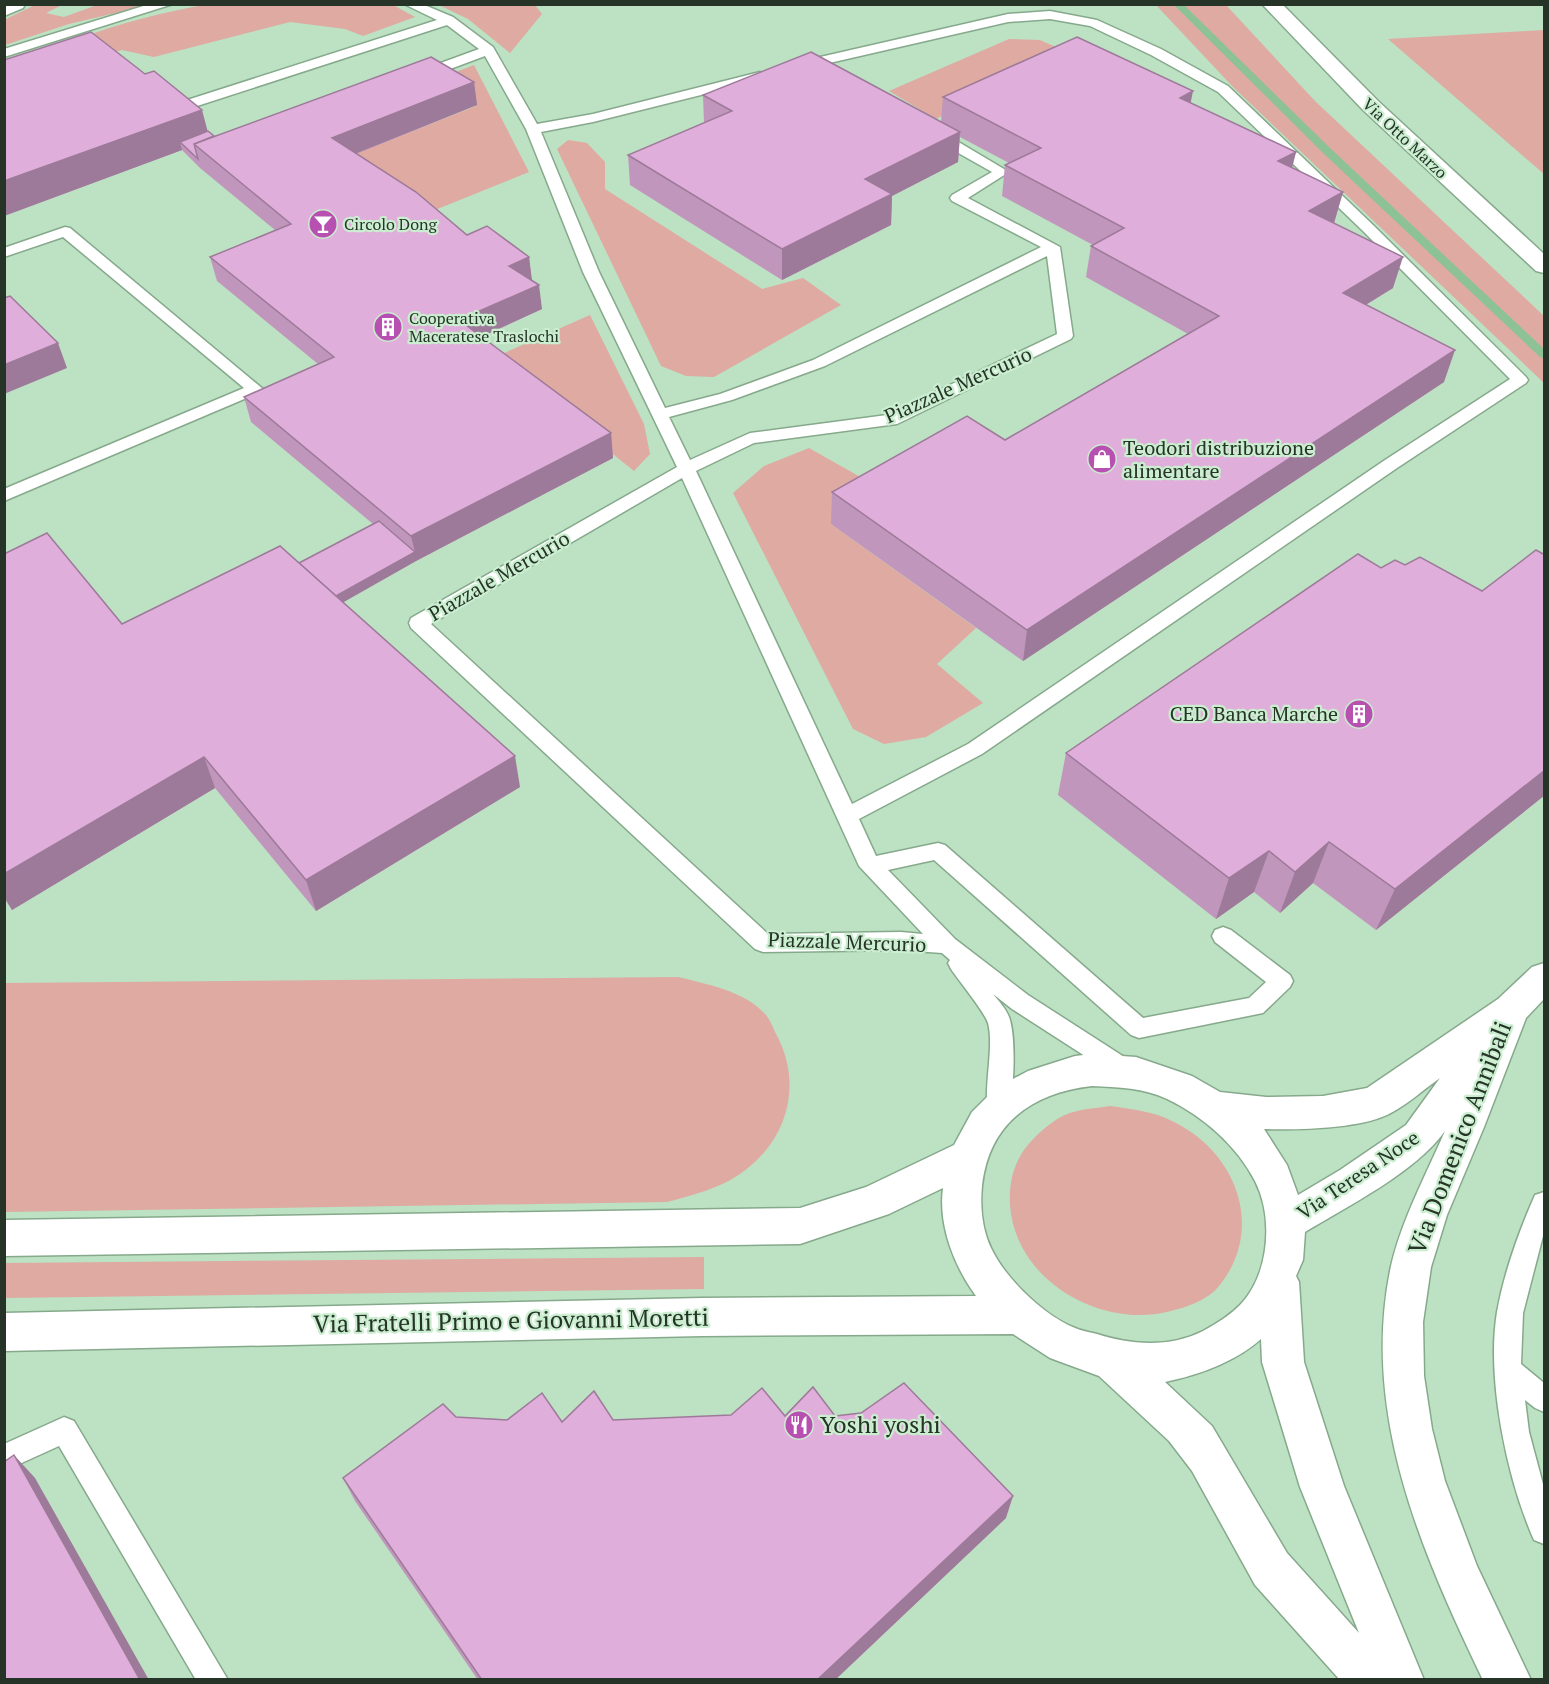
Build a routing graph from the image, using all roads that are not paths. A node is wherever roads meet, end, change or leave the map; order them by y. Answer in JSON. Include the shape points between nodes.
{"nodes":[{"id":1,"x":16,"y":4,"type":"edge"},
{"id":2,"x":167,"y":4,"type":"edge"},
{"id":3,"x":410,"y":4,"type":"edge"},
{"id":4,"x":1271,"y":4,"type":"edge"},
{"id":5,"x":4,"y":10,"type":"edge"},
{"id":6,"x":449,"y":20,"type":"junction"},
{"id":7,"x":488,"y":50,"type":"junction"},
{"id":8,"x":4,"y":53,"type":"edge"},
{"id":9,"x":810,"y":63,"type":"junction"},
{"id":10,"x":830,"y":75,"type":"edge"},
{"id":11,"x":412,"y":78,"type":"edge"},
{"id":12,"x":189,"y":104,"type":"edge"},
{"id":13,"x":921,"y":126,"type":"edge"},
{"id":14,"x":533,"y":129,"type":"junction"},
{"id":15,"x":1053,"y":247,"type":"junction"},
{"id":16,"x":4,"y":253,"type":"edge"},
{"id":17,"x":1545,"y":266,"type":"edge"},
{"id":18,"x":659,"y":414,"type":"junction"},
{"id":19,"x":686,"y":469,"type":"junction"},
{"id":20,"x":4,"y":496,"type":"edge"},
{"id":21,"x":848,"y":815,"type":"junction"},
{"id":22,"x":870,"y":866,"type":"junction"},
{"id":23,"x":1223,"y":936,"type":"dead end"},
{"id":24,"x":947,"y":945,"type":"junction"},
{"id":25,"x":1545,"y":977,"type":"edge"},
{"id":26,"x":1511,"y":1009,"type":"junction"},
{"id":27,"x":1127,"y":1071,"type":"junction"},
{"id":28,"x":998,"y":1108,"type":"junction"},
{"id":29,"x":1218,"y":1108,"type":"junction"},
{"id":30,"x":966,"y":1158,"type":"junction"},
{"id":31,"x":1545,"y":1203,"type":"edge"},
{"id":32,"x":1287,"y":1222,"type":"junction"},
{"id":33,"x":1538,"y":1237,"type":"edge"},
{"id":34,"x":4,"y":1238,"type":"edge"},
{"id":35,"x":1279,"y":1282,"type":"junction"},
{"id":36,"x":1017,"y":1315,"type":"junction"},
{"id":37,"x":4,"y":1332,"type":"edge"},
{"id":38,"x":1110,"y":1360,"type":"junction"},
{"id":39,"x":1508,"y":1370,"type":"junction"},
{"id":40,"x":1545,"y":1399,"type":"edge"},
{"id":41,"x":4,"y":1458,"type":"edge"},
{"id":42,"x":1545,"y":1530,"type":"edge"},
{"id":43,"x":213,"y":1680,"type":"edge"},
{"id":44,"x":1377,"y":1680,"type":"edge"},
{"id":45,"x":1401,"y":1680,"type":"edge"},
{"id":46,"x":1508,"y":1680,"type":"edge"}],
"edges":[{"from":1,"to":5,"type":"street"},
{"from":2,"to":8,"type":"lane"},
{"from":3,"to":6,"type":"lane"},
{"from":4,"to":17,"type":"street","name":"Via Otto Marzo","via":[[1342,78]]},
{"from":6,"to":7,"type":"lane"},
{"from":6,"to":12,"type":"lane"},
{"from":7,"to":11,"type":"lane"},
{"from":7,"to":14,"type":"lane"},
{"from":9,"to":10,"type":"lane"},
{"from":9,"to":14,"type":"lane","via":[[593,118]]},
{"from":9,"to":21,"type":"lane","via":[[1008,18],[1050,15],[1093,23],[1223,89],[1520,380],[975,749]]},
{"from":13,"to":15,"type":"lane","via":[[1002,172],[957,198]]},
{"from":14,"to":18,"type":"lane","via":[[591,272]]},
{"from":15,"to":18,"type":"lane","via":[[819,363],[726,397]]},
{"from":15,"to":19,"type":"lane","name":"Piazzale Mercurio","via":[[1065,336],[891,420],[750,438]]},
{"from":16,"to":20,"type":"lane","via":[[65,231],[255,388]]},
{"from":18,"to":19,"type":"lane"},
{"from":19,"to":21,"type":"lane"},
{"from":19,"to":24,"type":"lane","name":"Piazzale Mercurio","via":[[418,623],[763,943],[901,941]]},
{"from":21,"to":22,"type":"lane"},
{"from":22,"to":23,"type":"lane","via":[[938,851],[1139,1028],[1255,1006],[1282,981]]},
{"from":22,"to":24,"type":"lane"},
{"from":24,"to":27,"type":"lane","via":[[1020,1002]]},
{"from":24,"to":28,"type":"lane","via":[[999,1020],[1002,1067]]},
{"from":25,"to":26,"type":"street"},
{"from":26,"to":29,"type":"street","via":[[1375,1103],[1323,1112],[1266,1113]]},
{"from":26,"to":32,"type":"street","name":"Via Teresa Noce","via":[[1419,1137]]},
{"from":26,"to":46,"type":"street","name":"Via Domenico Annibali","via":[[1423,1226],[1410,1268],[1401,1343],[1402,1388],[1429,1499],[1468,1600]]},
{"from":27,"to":28,"type":"street","via":[[1091,1070],[1056,1076],[1025,1089]]},
{"from":27,"to":29,"type":"street","via":[[1174,1084]]},
{"from":28,"to":30,"type":"street","via":[[979,1131]]},
{"from":29,"to":32,"type":"street","via":[[1252,1140],[1276,1179]]},
{"from":30,"to":34,"type":"street","via":[[875,1202],[800,1226]]},
{"from":30,"to":36,"type":"street","via":[[960,1197],[966,1239],[986,1280]]},
{"from":31,"to":33,"type":"lane"},
{"from":32,"to":35,"type":"street","via":[[1287,1253]]},
{"from":33,"to":39,"type":"lane","via":[[1510,1313]]},
{"from":35,"to":38,"type":"street","via":[[1254,1320],[1214,1348],[1164,1362]]},
{"from":35,"to":45,"type":"street","via":[[1283,1362],[1290,1385],[1322,1487]]},
{"from":36,"to":37,"type":"street","name":"Via Fratelli Primo e Giovanni Moretti","via":[[702,1317]]},
{"from":36,"to":38,"type":"street","via":[[1061,1343]]},
{"from":38,"to":44,"type":"street","via":[[1196,1440],[1272,1570],[1352,1661]]},
{"from":39,"to":40,"type":"lane"},
{"from":39,"to":42,"type":"lane","via":[[1515,1432]]},
{"from":41,"to":43,"type":"lane","via":[[64,1430]]}]}
